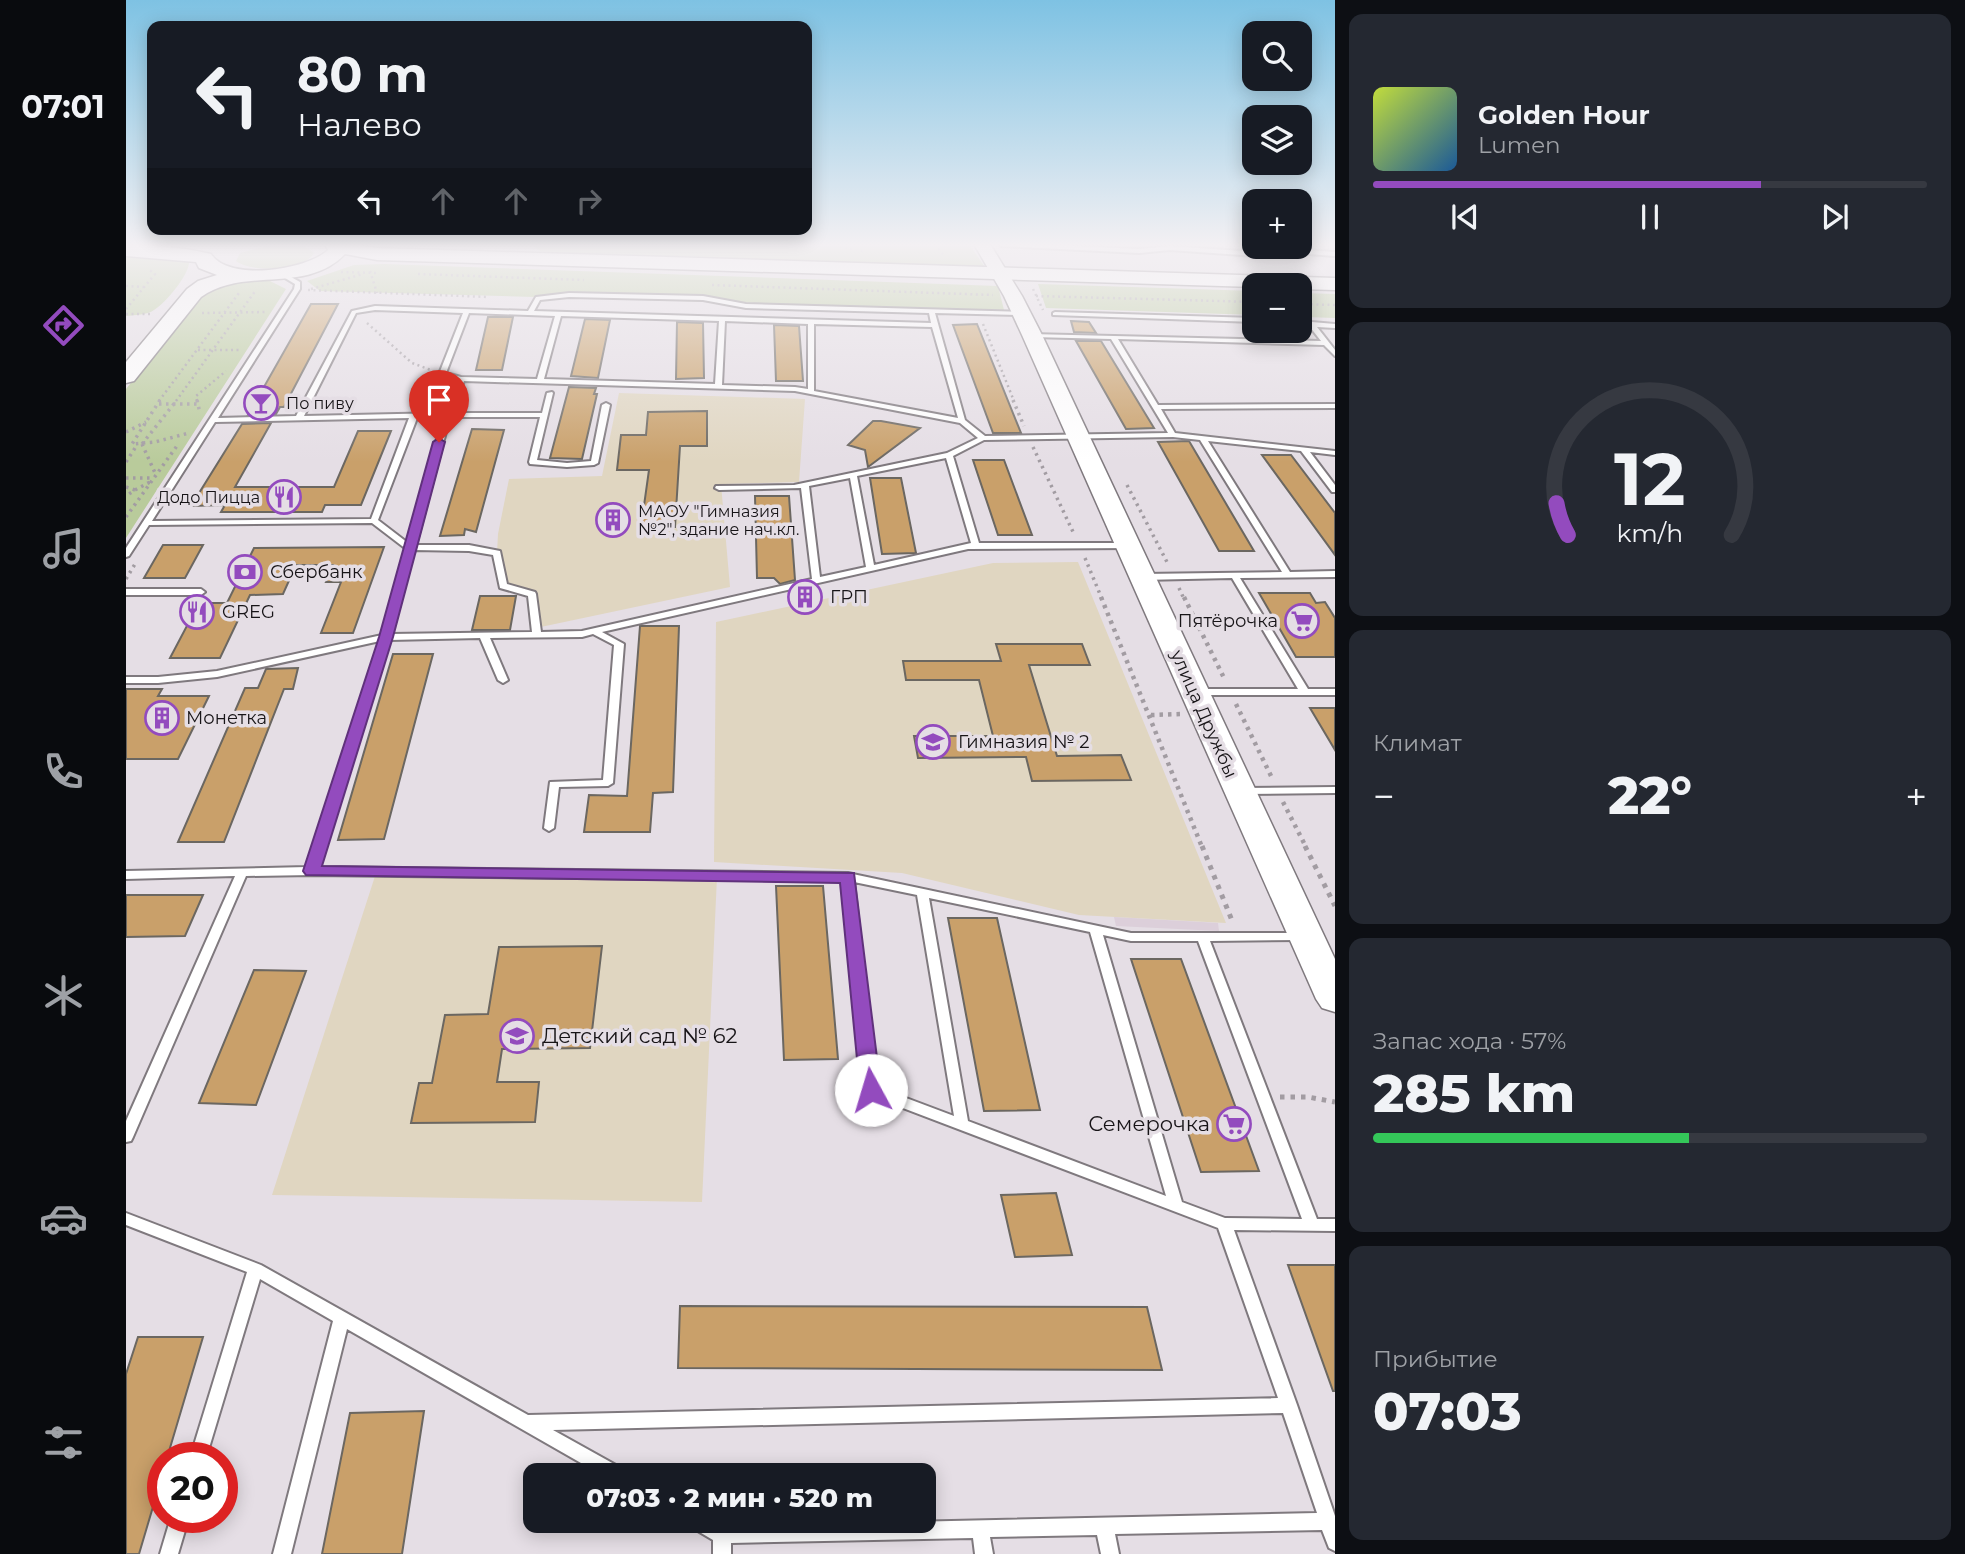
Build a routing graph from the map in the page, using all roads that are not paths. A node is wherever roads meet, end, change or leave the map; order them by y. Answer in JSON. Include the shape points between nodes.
{"nodes":[{"id":1,"x":158,"y":317,"type":"edge"},
{"id":2,"x":175,"y":317,"type":"edge"},
{"id":3,"x":278,"y":317,"type":"edge"},
{"id":4,"x":351,"y":317,"type":"edge"},
{"id":5,"x":464,"y":317,"type":"edge"},
{"id":6,"x":558,"y":317,"type":"edge"},
{"id":7,"x":608,"y":317,"type":"edge"},
{"id":8,"x":744,"y":317,"type":"edge"},
{"id":9,"x":933,"y":317,"type":"edge"},
{"id":10,"x":1028,"y":317,"type":"edge"},
{"id":11,"x":1058,"y":317,"type":"edge"},
{"id":12,"x":1139,"y":317,"type":"edge"},
{"id":13,"x":722,"y":320,"type":"junction"},
{"id":14,"x":744,"y":320,"type":"junction"},
{"id":15,"x":1242,"y":320,"type":"edge"},
{"id":16,"x":811,"y":322,"type":"junction"},
{"id":17,"x":935,"y":325,"type":"junction"},
{"id":18,"x":1312,"y":325,"type":"joint"},
{"id":19,"x":1335,"y":326,"type":"edge"},
{"id":20,"x":1114,"y":338,"type":"junction"},
{"id":21,"x":1324,"y":343,"type":"junction"},
{"id":22,"x":1335,"y":354,"type":"edge"},
{"id":23,"x":126,"y":355,"type":"edge"},
{"id":24,"x":126,"y":376,"type":"edge"},
{"id":25,"x":461,"y":379,"type":"junction"},
{"id":26,"x":540,"y":381,"type":"junction"},
{"id":27,"x":718,"y":387,"type":"junction"},
{"id":28,"x":811,"y":392,"type":"junction"},
{"id":29,"x":550,"y":393,"type":"dead end"},
{"id":30,"x":606,"y":405,"type":"dead end"},
{"id":31,"x":1335,"y":406,"type":"edge"},
{"id":32,"x":1157,"y":407,"type":"junction"},
{"id":33,"x":414,"y":415,"type":"junction"},
{"id":34,"x":447,"y":415,"type":"junction"},
{"id":35,"x":544,"y":415,"type":"junction"},
{"id":36,"x":299,"y":418,"type":"junction"},
{"id":37,"x":211,"y":420,"type":"junction"},
{"id":38,"x":962,"y":421,"type":"junction"},
{"id":39,"x":1173,"y":435,"type":"junction"},
{"id":40,"x":1080,"y":437,"type":"junction"},
{"id":41,"x":983,"y":438,"type":"junction"},
{"id":42,"x":1202,"y":438,"type":"junction"},
{"id":43,"x":1303,"y":449,"type":"junction"},
{"id":44,"x":1335,"y":453,"type":"edge"},
{"id":45,"x":949,"y":456,"type":"junction"},
{"id":46,"x":853,"y":475,"type":"junction"},
{"id":47,"x":805,"y":485,"type":"junction"},
{"id":48,"x":719,"y":488,"type":"dead end"},
{"id":49,"x":1335,"y":490,"type":"edge"},
{"id":50,"x":374,"y":521,"type":"junction"},
{"id":51,"x":146,"y":523,"type":"junction"},
{"id":52,"x":976,"y":546,"type":"junction"},
{"id":53,"x":1128,"y":546,"type":"junction"},
{"id":54,"x":408,"y":547,"type":"junction"},
{"id":55,"x":126,"y":554,"type":"edge"},
{"id":56,"x":870,"y":568,"type":"junction"},
{"id":57,"x":1335,"y":573,"type":"edge"},
{"id":58,"x":1234,"y":575,"type":"junction"},
{"id":59,"x":1287,"y":575,"type":"junction"},
{"id":60,"x":1142,"y":577,"type":"junction"},
{"id":61,"x":816,"y":580,"type":"junction"},
{"id":62,"x":126,"y":592,"type":"edge"},
{"id":63,"x":201,"y":592,"type":"dead end"},
{"id":64,"x":593,"y":631,"type":"junction"},
{"id":65,"x":537,"y":635,"type":"junction"},
{"id":66,"x":484,"y":636,"type":"junction"},
{"id":67,"x":386,"y":637,"type":"junction"},
{"id":68,"x":126,"y":680,"type":"edge"},
{"id":69,"x":503,"y":680,"type":"dead end"},
{"id":70,"x":1304,"y":691,"type":"junction"},
{"id":71,"x":1335,"y":692,"type":"edge"},
{"id":72,"x":1194,"y":703,"type":"junction"},
{"id":73,"x":1335,"y":790,"type":"edge"},
{"id":74,"x":1239,"y":792,"type":"junction"},
{"id":75,"x":549,"y":828,"type":"dead end"},
{"id":76,"x":312,"y":871,"type":"junction"},
{"id":77,"x":242,"y":873,"type":"junction"},
{"id":78,"x":126,"y":875,"type":"edge"},
{"id":79,"x":848,"y":877,"type":"junction"},
{"id":80,"x":922,"y":893,"type":"junction"},
{"id":81,"x":1095,"y":929,"type":"junction"},
{"id":82,"x":1202,"y":936,"type":"junction"},
{"id":83,"x":1306,"y":936,"type":"junction"},
{"id":84,"x":1335,"y":999,"type":"edge"},
{"id":85,"x":962,"y":1125,"type":"junction"},
{"id":86,"x":126,"y":1138,"type":"edge"},
{"id":87,"x":1176,"y":1206,"type":"junction"},
{"id":88,"x":126,"y":1219,"type":"edge"},
{"id":89,"x":1224,"y":1224,"type":"junction"},
{"id":90,"x":1312,"y":1225,"type":"junction"},
{"id":91,"x":1335,"y":1225,"type":"edge"},
{"id":92,"x":256,"y":1269,"type":"junction"},
{"id":93,"x":342,"y":1318,"type":"junction"},
{"id":94,"x":1289,"y":1405,"type":"junction"},
{"id":95,"x":526,"y":1423,"type":"junction"},
{"id":96,"x":203,"y":1442,"type":"edge"},
{"id":97,"x":596,"y":1463,"type":"edge"},
{"id":98,"x":1328,"y":1521,"type":"junction"},
{"id":99,"x":1104,"y":1526,"type":"junction"},
{"id":100,"x":980,"y":1529,"type":"junction"},
{"id":101,"x":175,"y":1533,"type":"edge"},
{"id":102,"x":718,"y":1533,"type":"edge"},
{"id":103,"x":722,"y":1535,"type":"junction"},
{"id":104,"x":1335,"y":1542,"type":"edge"},
{"id":105,"x":169,"y":1554,"type":"edge"},
{"id":106,"x":282,"y":1554,"type":"edge"},
{"id":107,"x":722,"y":1554,"type":"edge"},
{"id":108,"x":984,"y":1554,"type":"edge"},
{"id":109,"x":1110,"y":1554,"type":"edge"}],
"edges":[{"from":1,"to":23,"type":"main road"},
{"from":2,"to":24,"type":"main road"},
{"from":3,"to":37,"type":"lane"},
{"from":4,"to":36,"type":"lane"},
{"from":5,"to":25,"type":"lane","via":[[442,370],[444,376]]},
{"from":6,"to":26,"type":"lane"},
{"from":7,"to":13,"type":"lane"},
{"from":8,"to":14,"type":"lane"},
{"from":9,"to":17,"type":"lane"},
{"from":10,"to":40,"type":"main road","name":"улица Дружбы"},
{"from":11,"to":20,"type":"lane"},
{"from":12,"to":15,"type":"lane"},
{"from":13,"to":14,"type":"lane"},
{"from":13,"to":27,"type":"lane"},
{"from":14,"to":16,"type":"lane"},
{"from":16,"to":17,"type":"lane"},
{"from":16,"to":28,"type":"lane"},
{"from":17,"to":38,"type":"lane"},
{"from":18,"to":19,"type":"lane"},
{"from":18,"to":21,"type":"lane"},
{"from":20,"to":21,"type":"lane"},
{"from":20,"to":32,"type":"lane"},
{"from":21,"to":22,"type":"lane"},
{"from":25,"to":26,"type":"lane"},
{"from":25,"to":34,"type":"lane"},
{"from":26,"to":27,"type":"lane"},
{"from":27,"to":28,"type":"lane"},
{"from":28,"to":38,"type":"lane"},
{"from":29,"to":35,"type":"lane"},
{"from":30,"to":35,"type":"lane","via":[[594,463],[533,462]]},
{"from":31,"to":32,"type":"lane"},
{"from":32,"to":39,"type":"lane"},
{"from":33,"to":34,"type":"lane"},
{"from":33,"to":36,"type":"lane"},
{"from":33,"to":50,"type":"lane"},
{"from":34,"to":35,"type":"lane"},
{"from":34,"to":54,"type":"lane"},
{"from":36,"to":37,"type":"lane"},
{"from":37,"to":51,"type":"lane"},
{"from":38,"to":41,"type":"lane"},
{"from":39,"to":40,"type":"lane"},
{"from":39,"to":42,"type":"lane"},
{"from":40,"to":41,"type":"lane"},
{"from":40,"to":53,"type":"main road","name":"улица Дружбы"},
{"from":41,"to":45,"type":"lane"},
{"from":42,"to":43,"type":"lane"},
{"from":42,"to":59,"type":"lane"},
{"from":43,"to":44,"type":"lane"},
{"from":43,"to":49,"type":"lane"},
{"from":45,"to":46,"type":"lane"},
{"from":45,"to":52,"type":"lane"},
{"from":46,"to":47,"type":"lane"},
{"from":46,"to":56,"type":"lane"},
{"from":47,"to":48,"type":"lane"},
{"from":47,"to":61,"type":"lane"},
{"from":50,"to":51,"type":"lane"},
{"from":50,"to":54,"type":"lane"},
{"from":51,"to":55,"type":"lane"},
{"from":52,"to":53,"type":"lane"},
{"from":52,"to":56,"type":"lane"},
{"from":53,"to":60,"type":"main road","name":"улица Дружбы"},
{"from":54,"to":65,"type":"lane","via":[[497,553],[503,586],[532,594]]},
{"from":54,"to":67,"type":"lane"},
{"from":56,"to":61,"type":"lane"},
{"from":57,"to":59,"type":"lane"},
{"from":58,"to":59,"type":"lane"},
{"from":58,"to":60,"type":"lane"},
{"from":58,"to":70,"type":"lane"},
{"from":60,"to":72,"type":"main road","name":"улица Дружбы"},
{"from":61,"to":64,"type":"lane"},
{"from":62,"to":63,"type":"lane"},
{"from":64,"to":65,"type":"lane"},
{"from":64,"to":75,"type":"lane","via":[[619,644],[608,783],[554,785]]},
{"from":65,"to":66,"type":"lane"},
{"from":66,"to":67,"type":"lane"},
{"from":66,"to":69,"type":"lane"},
{"from":67,"to":68,"type":"lane","via":[[217,674]]},
{"from":67,"to":76,"type":"lane"},
{"from":70,"to":71,"type":"lane"},
{"from":70,"to":72,"type":"lane","via":[[1230,692]]},
{"from":72,"to":74,"type":"main road","name":"улица Дружбы"},
{"from":73,"to":74,"type":"lane"},
{"from":74,"to":83,"type":"main road","name":"улица Дружбы"},
{"from":76,"to":77,"type":"lane"},
{"from":76,"to":79,"type":"lane"},
{"from":77,"to":78,"type":"lane"},
{"from":77,"to":86,"type":"lane"},
{"from":79,"to":80,"type":"lane"},
{"from":79,"to":85,"type":"lane","via":[[871,1090]]},
{"from":80,"to":81,"type":"lane"},
{"from":80,"to":85,"type":"lane"},
{"from":81,"to":82,"type":"lane","via":[[1131,937]]},
{"from":81,"to":87,"type":"lane"},
{"from":82,"to":83,"type":"lane"},
{"from":82,"to":90,"type":"lane"},
{"from":83,"to":84,"type":"main road","name":"улица Дружбы"},
{"from":85,"to":87,"type":"lane"},
{"from":87,"to":89,"type":"lane"},
{"from":88,"to":92,"type":"lane"},
{"from":89,"to":90,"type":"lane"},
{"from":89,"to":94,"type":"lane"},
{"from":90,"to":91,"type":"lane"},
{"from":92,"to":93,"type":"lane"},
{"from":92,"to":96,"type":"lane"},
{"from":93,"to":95,"type":"lane"},
{"from":93,"to":106,"type":"lane"},
{"from":94,"to":95,"type":"lane"},
{"from":94,"to":98,"type":"lane"},
{"from":95,"to":97,"type":"lane"},
{"from":98,"to":99,"type":"lane"},
{"from":98,"to":104,"type":"lane"},
{"from":99,"to":100,"type":"lane"},
{"from":99,"to":109,"type":"lane"},
{"from":100,"to":103,"type":"lane"},
{"from":100,"to":108,"type":"lane"},
{"from":101,"to":105,"type":"lane"},
{"from":102,"to":103,"type":"lane"},
{"from":103,"to":107,"type":"lane"}]}
